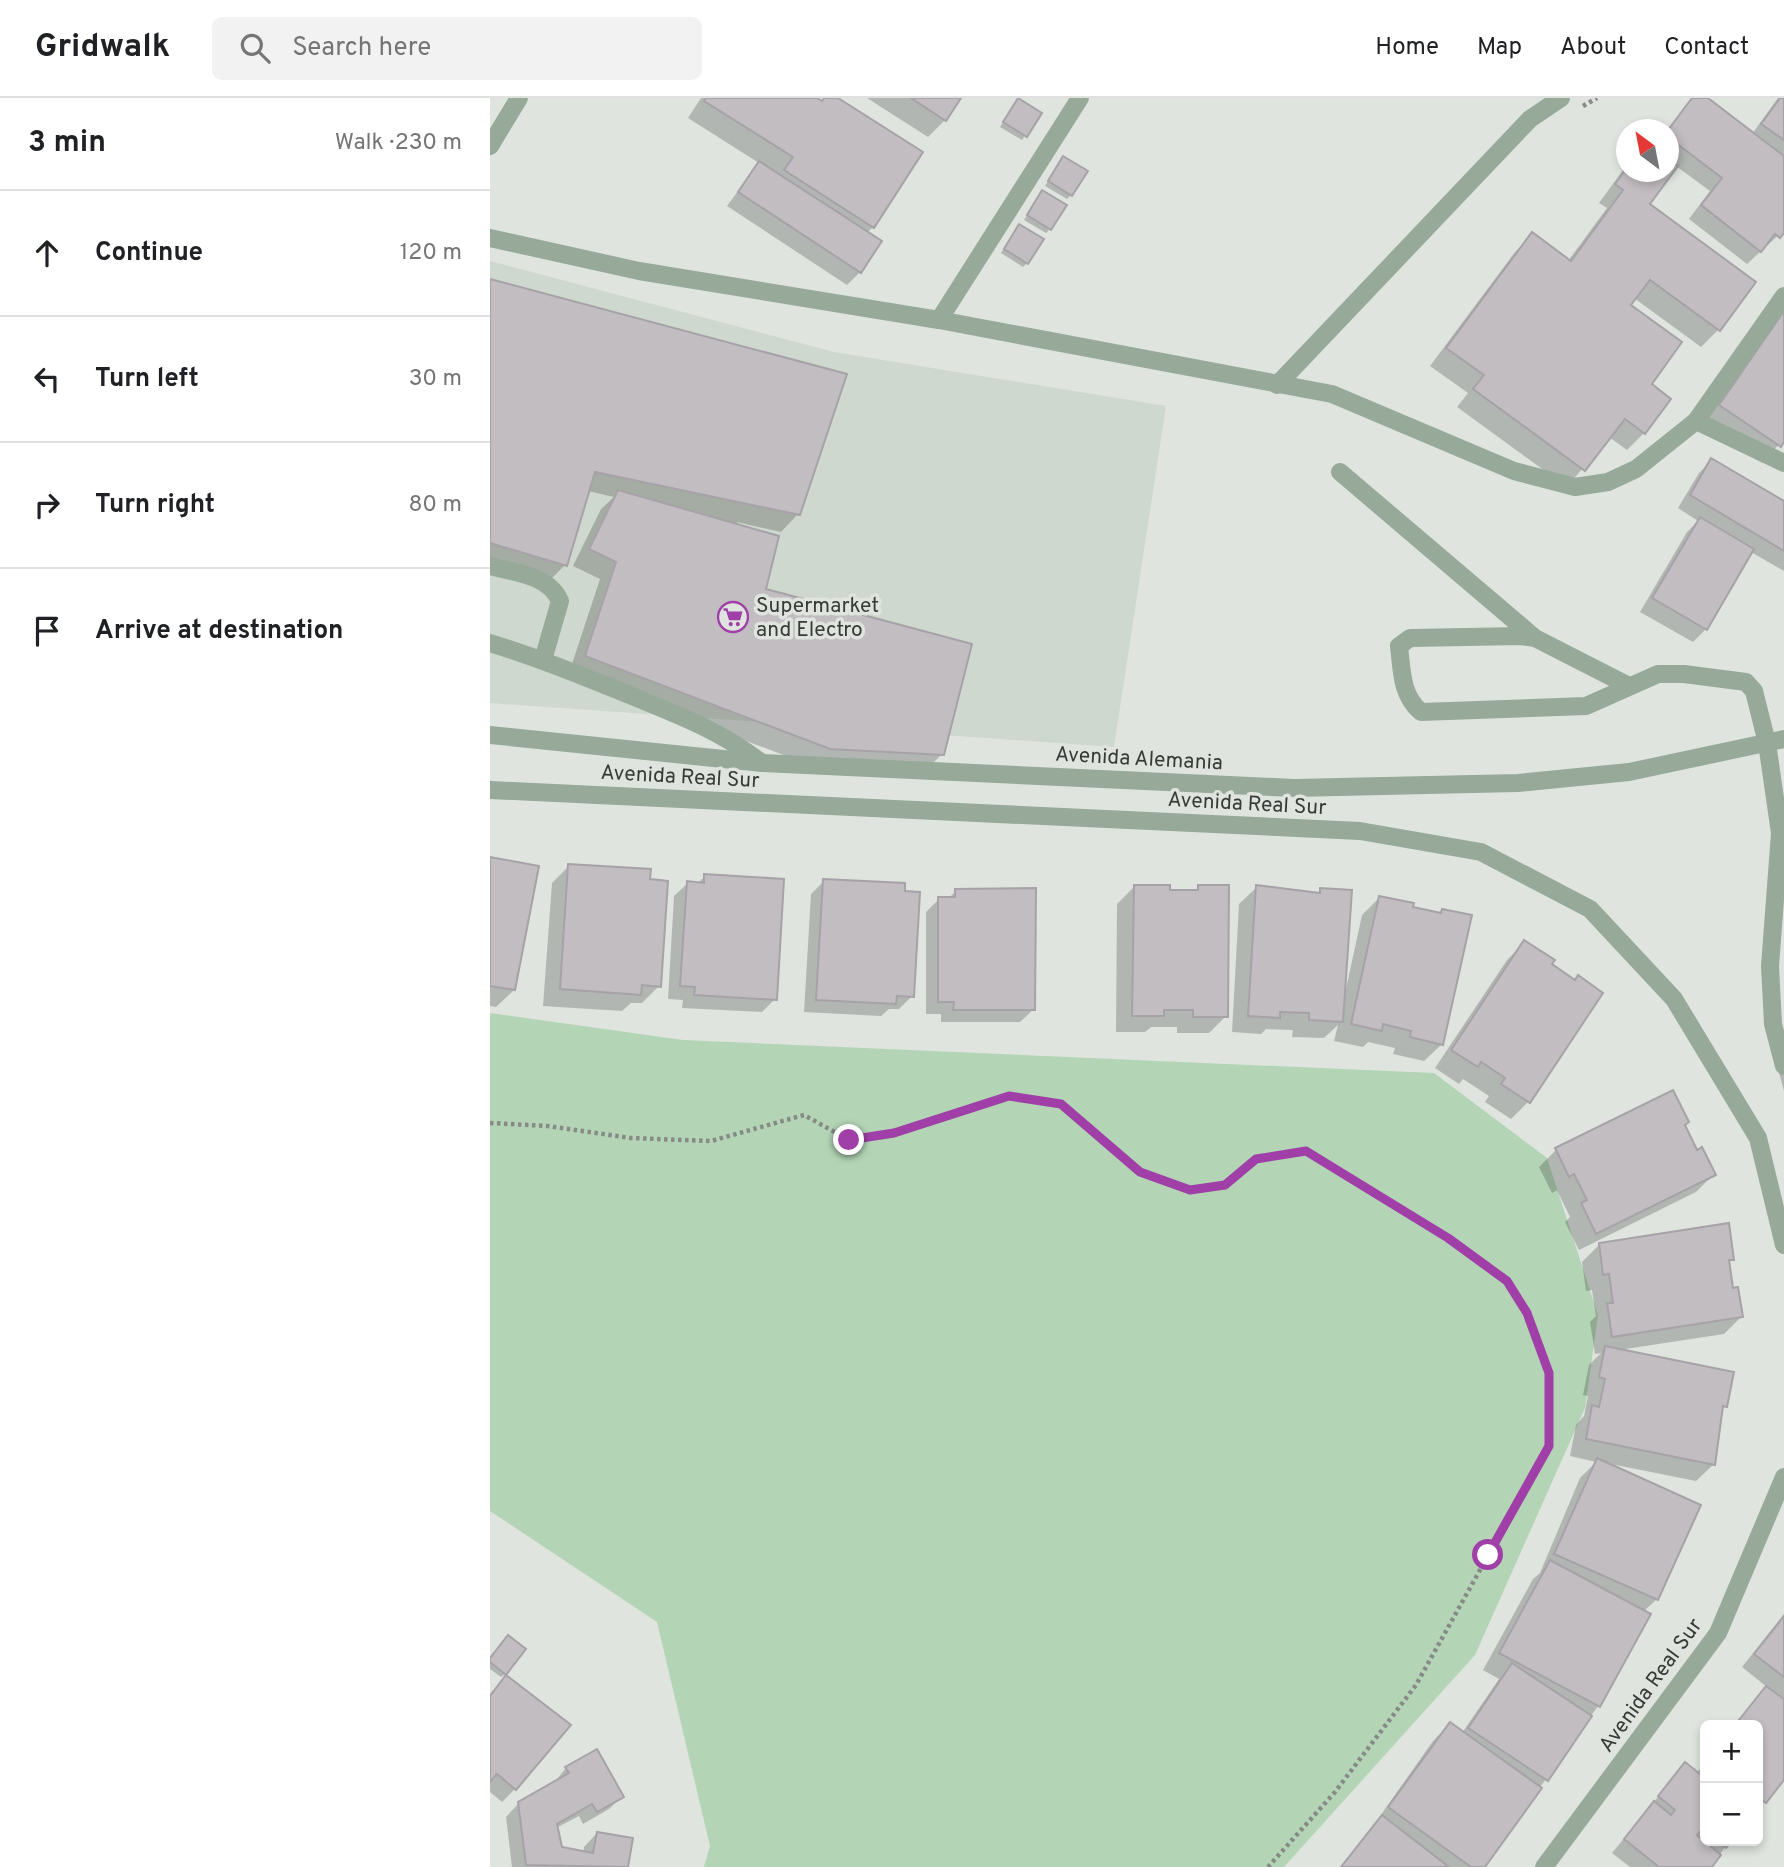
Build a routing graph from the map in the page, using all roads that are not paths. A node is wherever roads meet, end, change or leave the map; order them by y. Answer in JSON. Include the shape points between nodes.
{"nodes":[{"id":1,"x":519,"y":98,"type":"edge"},
{"id":2,"x":1080,"y":98,"type":"edge"},
{"id":3,"x":1561,"y":98,"type":"edge"},
{"id":4,"x":490,"y":146,"type":"edge"},
{"id":5,"x":490,"y":238,"type":"edge"},
{"id":6,"x":1784,"y":296,"type":"edge"},
{"id":7,"x":939,"y":320,"type":"junction"},
{"id":8,"x":1277,"y":385,"type":"junction"},
{"id":9,"x":1696,"y":421,"type":"junction"},
{"id":10,"x":1784,"y":463,"type":"edge"},
{"id":11,"x":1340,"y":472,"type":"dead end"},
{"id":12,"x":490,"y":566,"type":"edge"},
{"id":13,"x":1535,"y":638,"type":"junction"},
{"id":14,"x":490,"y":643,"type":"edge"},
{"id":15,"x":543,"y":660,"type":"junction"},
{"id":16,"x":1629,"y":686,"type":"junction"},
{"id":17,"x":490,"y":736,"type":"edge"},
{"id":18,"x":1776,"y":741,"type":"edge"},
{"id":19,"x":762,"y":763,"type":"junction"},
{"id":20,"x":490,"y":790,"type":"edge"},
{"id":21,"x":1780,"y":801,"type":"edge"},
{"id":22,"x":1784,"y":1066,"type":"edge"},
{"id":23,"x":1784,"y":1245,"type":"edge"},
{"id":24,"x":1784,"y":1477,"type":"edge"},
{"id":25,"x":1544,"y":1867,"type":"edge"}],
"edges":[{"from":1,"to":4,"type":"street"},
{"from":2,"to":7,"type":"street"},
{"from":3,"to":8,"type":"street","via":[[1530,119]]},
{"from":5,"to":7,"type":"street","via":[[639,271]]},
{"from":6,"to":9,"type":"street"},
{"from":7,"to":8,"type":"street"},
{"from":8,"to":9,"type":"street","via":[[1332,394],[1514,471],[1575,486],[1608,482],[1636,469]]},
{"from":9,"to":10,"type":"street"},
{"from":11,"to":13,"type":"street"},
{"from":12,"to":15,"type":"street","via":[[546,583],[556,593],[560,601]]},
{"from":13,"to":16,"type":"street"},
{"from":13,"to":16,"type":"street","via":[[1410,638],[1399,646],[1403,687],[1421,712],[1586,706]]},
{"from":14,"to":15,"type":"street"},
{"from":15,"to":19,"type":"street","via":[[703,725],[732,739]]},
{"from":16,"to":18,"type":"street","via":[[1658,674],[1746,682]]},
{"from":17,"to":19,"type":"street","name":"Avenida Alemania"},
{"from":18,"to":19,"type":"street","name":"Avenida Alemania","via":[[1629,772],[1518,783],[1294,788]]},
{"from":18,"to":21,"type":"street"},
{"from":20,"to":23,"type":"street","name":"Avenida Real Sur","via":[[1360,831],[1481,852],[1590,909],[1674,999],[1758,1138]]},
{"from":21,"to":22,"type":"street","via":[[1770,966],[1773,1024]]},
{"from":24,"to":25,"type":"street","name":"Avenida Real Sur","via":[[1718,1633]]}]}
